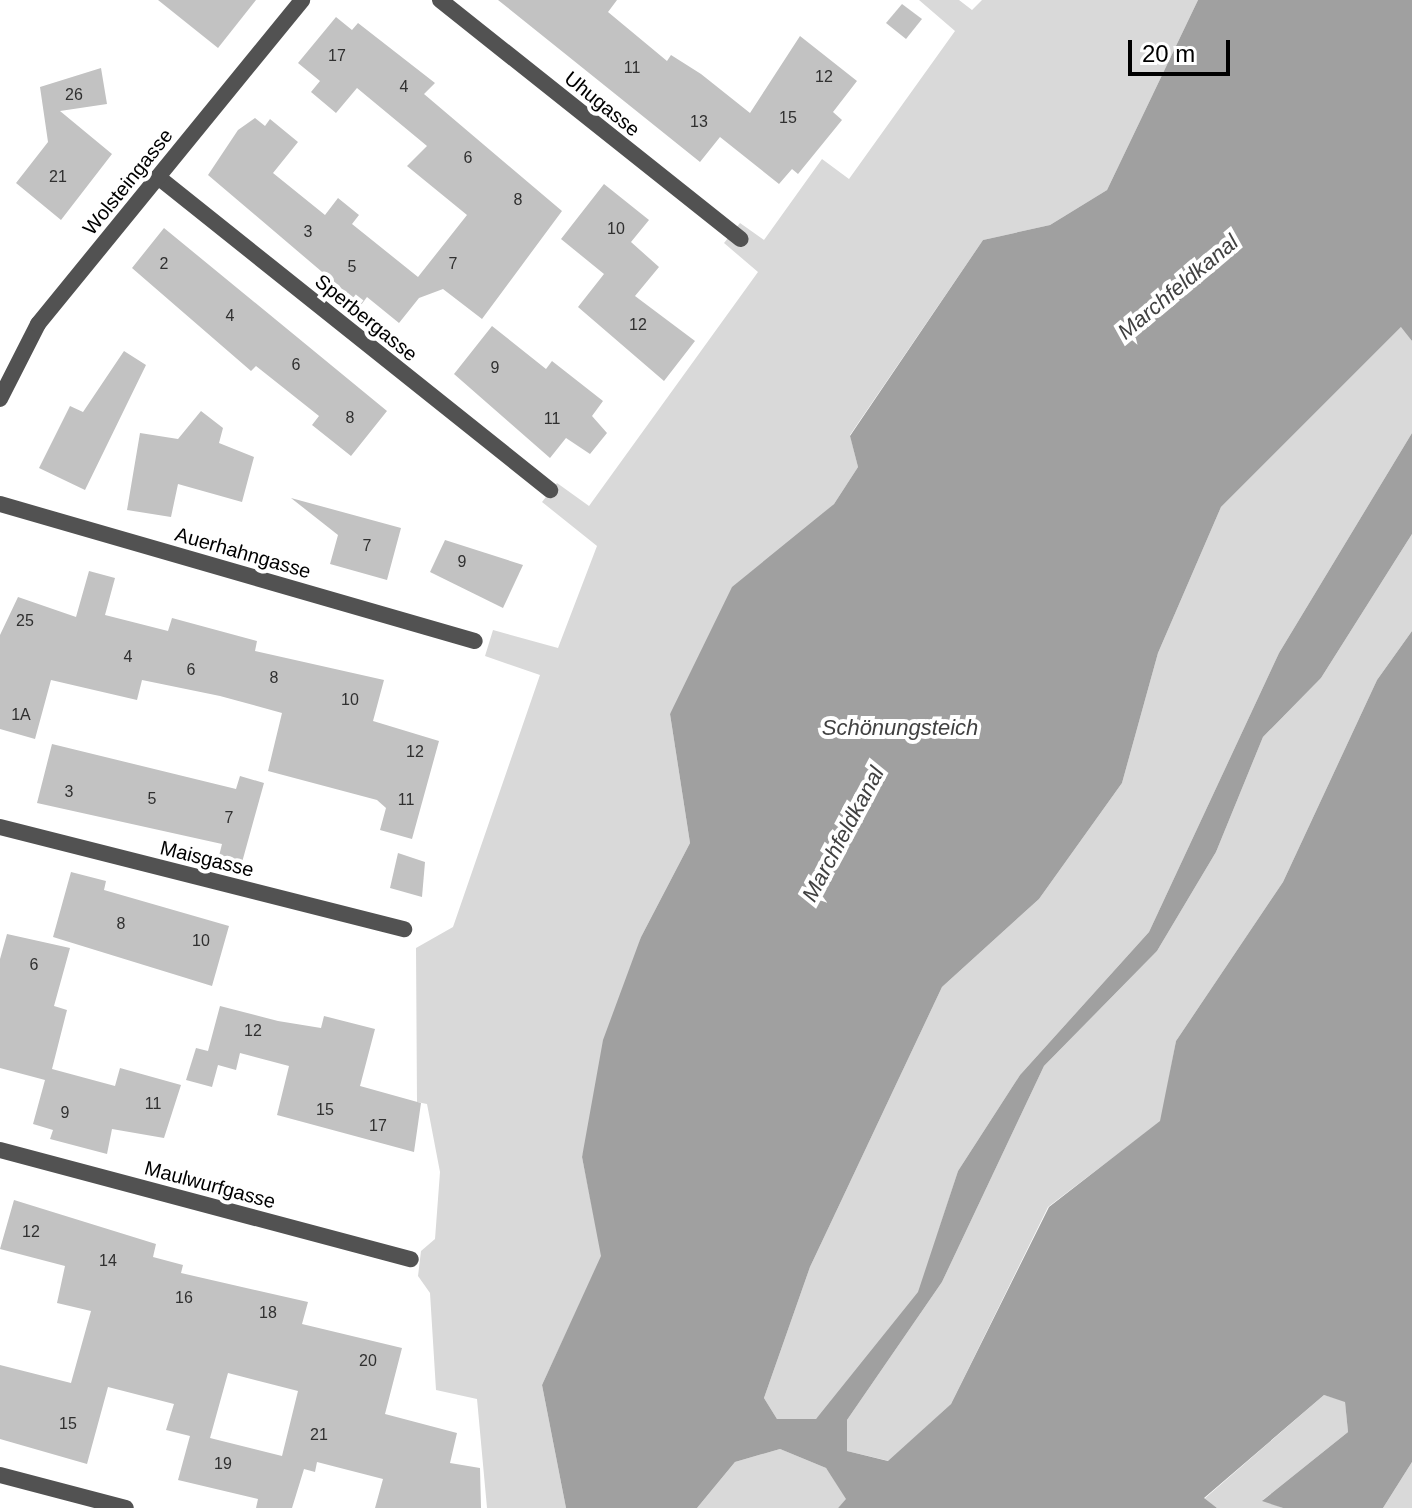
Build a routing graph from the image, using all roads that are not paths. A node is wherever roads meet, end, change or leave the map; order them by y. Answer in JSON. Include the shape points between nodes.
{"nodes":[{"id":1,"x":302,"y":0,"type":"edge"},
{"id":2,"x":440,"y":0,"type":"edge"},
{"id":3,"x":158,"y":177,"type":"junction"},
{"id":4,"x":740,"y":239,"type":"dead end"},
{"id":5,"x":0,"y":399,"type":"edge"},
{"id":6,"x":550,"y":490,"type":"dead end"},
{"id":7,"x":0,"y":504,"type":"edge"},
{"id":8,"x":475,"y":641,"type":"dead end"},
{"id":9,"x":0,"y":827,"type":"edge"},
{"id":10,"x":404,"y":929,"type":"dead end"},
{"id":11,"x":0,"y":1150,"type":"edge"},
{"id":12,"x":411,"y":1259,"type":"dead end"},
{"id":13,"x":0,"y":1475,"type":"edge"},
{"id":14,"x":126,"y":1508,"type":"edge"}],
"edges":[{"from":1,"to":3,"type":"street","name":"Wolsteingasse"},
{"from":2,"to":4,"type":"street","name":"Uhugasse"},
{"from":3,"to":5,"type":"street","name":"Wolsteingasse","via":[[38,324]]},
{"from":3,"to":6,"type":"street","name":"Sperbergasse"},
{"from":7,"to":8,"type":"street","name":"Auerhahngasse"},
{"from":9,"to":10,"type":"street","name":"Maisgasse"},
{"from":11,"to":12,"type":"street","name":"Maulwurfgasse"},
{"from":13,"to":14,"type":"street"}]}
